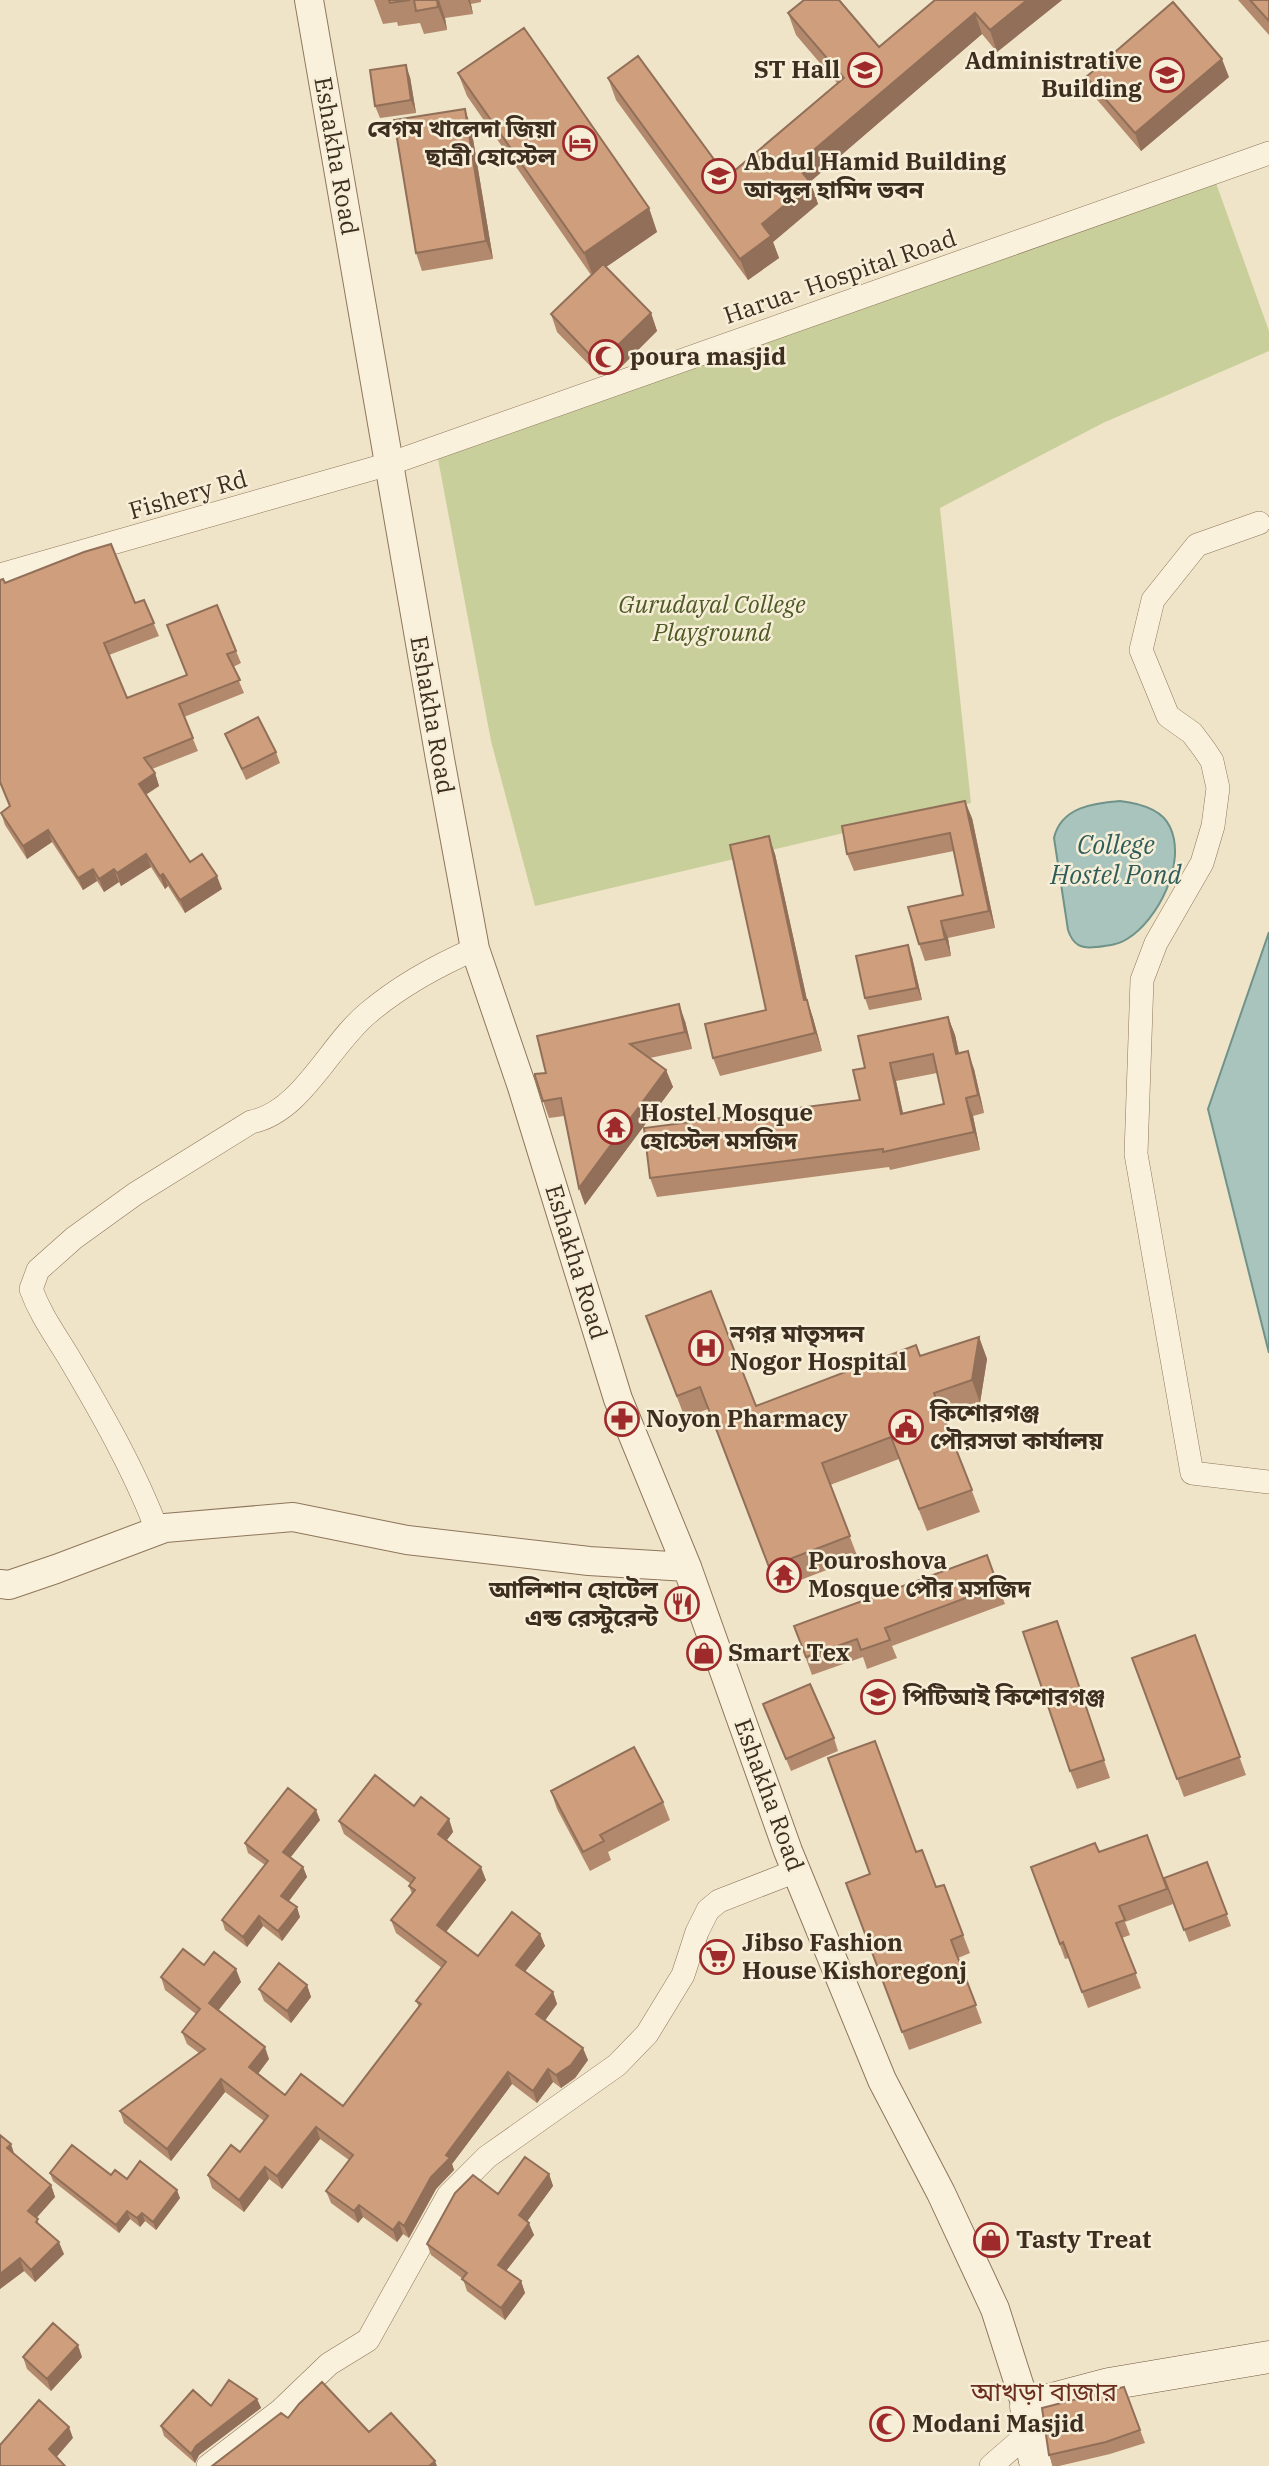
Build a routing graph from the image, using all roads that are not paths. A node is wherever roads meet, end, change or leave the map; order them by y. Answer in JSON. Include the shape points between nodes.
{"nodes":[{"id":1,"x":309,"y":0,"type":"edge"},
{"id":2,"x":1269,"y":153,"type":"edge"},
{"id":3,"x":390,"y":464,"type":"junction"},
{"id":4,"x":1259,"y":523,"type":"dead end"},
{"id":5,"x":0,"y":575,"type":"edge"},
{"id":6,"x":475,"y":949,"type":"junction"},
{"id":7,"x":1269,"y":1482,"type":"edge"},
{"id":8,"x":157,"y":1531,"type":"junction"},
{"id":9,"x":687,"y":1567,"type":"junction"},
{"id":10,"x":0,"y":1584,"type":"edge"},
{"id":11,"x":796,"y":1871,"type":"junction"},
{"id":12,"x":1269,"y":2357,"type":"edge"},
{"id":13,"x":1027,"y":2420,"type":"junction"},
{"id":14,"x":208,"y":2466,"type":"edge"},
{"id":15,"x":991,"y":2466,"type":"edge"},
{"id":16,"x":1036,"y":2466,"type":"edge"}],
"edges":[{"from":1,"to":3,"type":"street","name":"Eshakha Road"},
{"from":2,"to":3,"type":"street","name":"Harua- Hospital Road"},
{"from":3,"to":5,"type":"street","name":"Fishery Rd"},
{"from":3,"to":6,"type":"street","name":"Eshakha Road"},
{"from":4,"to":7,"type":"street","via":[[1197,545],[1153,600],[1141,650],[1168,716],[1192,733],[1204,749],[1218,788],[1202,863],[1156,943],[1142,980],[1136,1154],[1192,1473]]},
{"from":6,"to":8,"type":"street","via":[[409,981],[366,1014],[292,1100],[135,1194],[38,1270],[31,1289],[41,1315],[117,1446]]},
{"from":6,"to":9,"type":"street","name":"Eshakha Road","via":[[618,1399]]},
{"from":8,"to":9,"type":"street","via":[[293,1517],[407,1540]]},
{"from":8,"to":10,"type":"street","via":[[9,1585]]},
{"from":9,"to":11,"type":"street","name":"Eshakha Road"},
{"from":11,"to":13,"type":"street","name":"Eshakha Road","via":[[882,2080],[995,2309]]},
{"from":11,"to":14,"type":"street","via":[[719,1901],[708,1910],[683,1975],[647,2034],[617,2065],[487,2157],[448,2196],[368,2340],[329,2364],[281,2410]]},
{"from":12,"to":13,"type":"main road","via":[[1109,2384]]},
{"from":13,"to":15,"type":"street"},
{"from":13,"to":16,"type":"main road","name":"Eshakha Road"}]}
